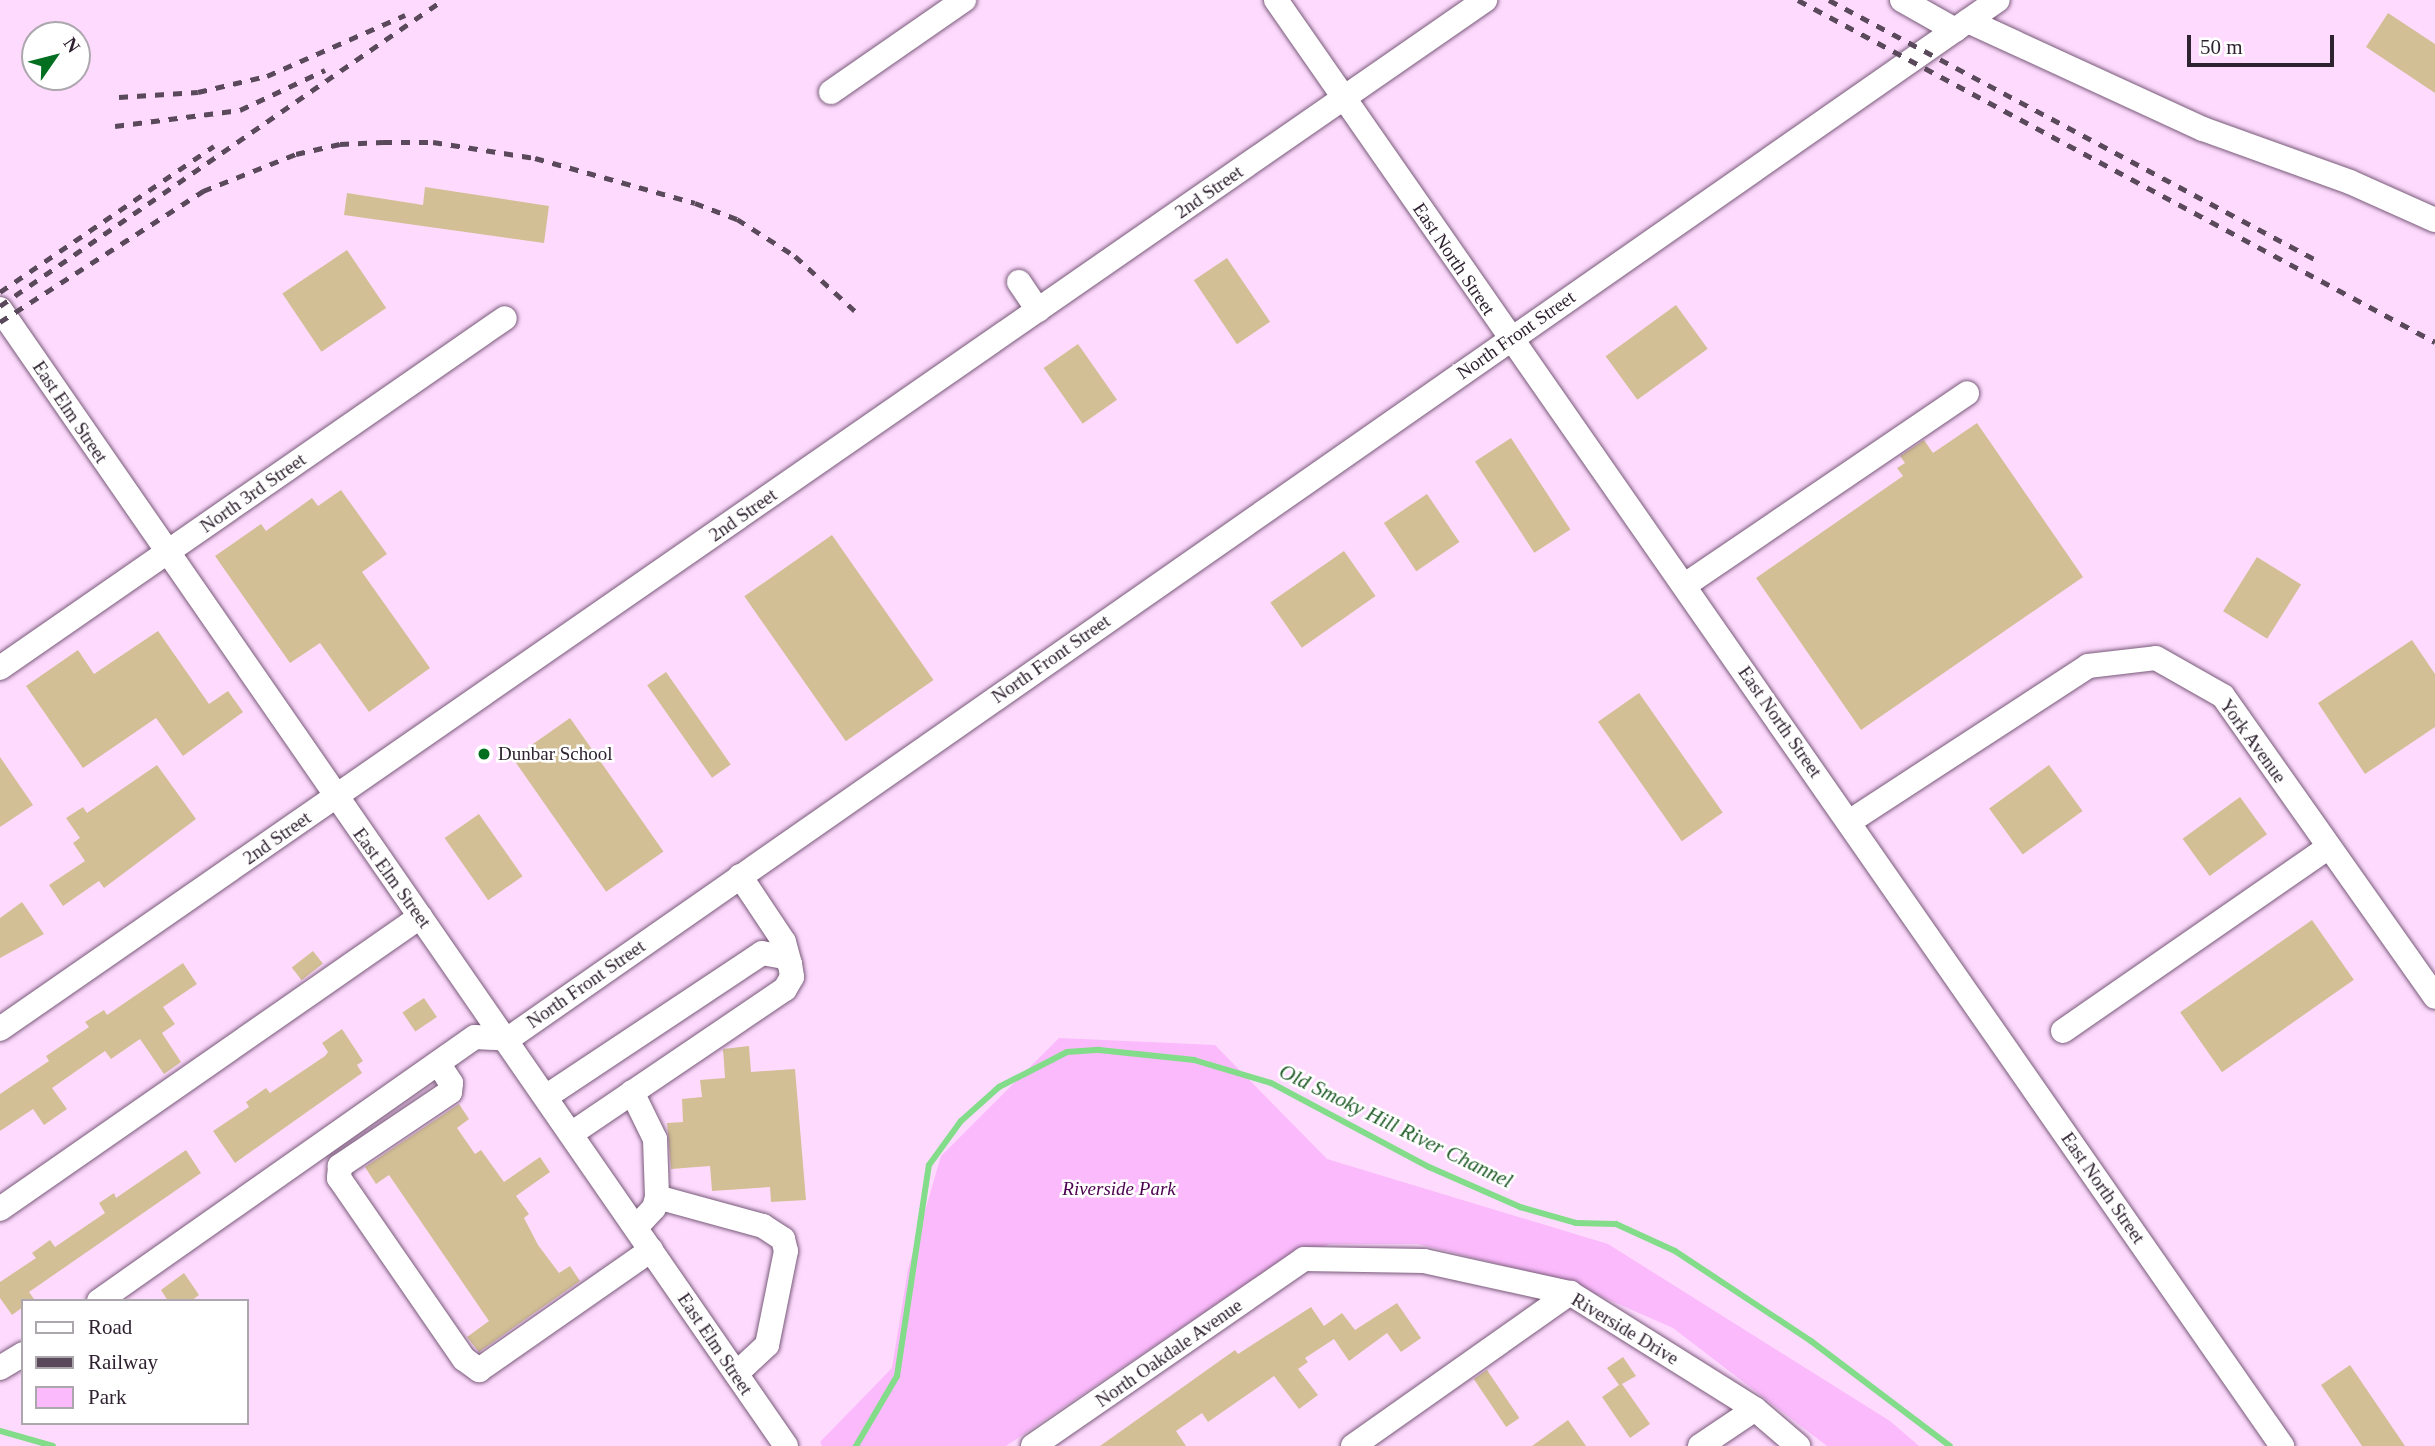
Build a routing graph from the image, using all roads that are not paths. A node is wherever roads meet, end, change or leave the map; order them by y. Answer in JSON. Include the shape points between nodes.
{"nodes":[{"id":1,"x":964,"y":0,"type":"edge"},
{"id":2,"x":1276,"y":0,"type":"edge"},
{"id":3,"x":1485,"y":0,"type":"edge"},
{"id":4,"x":1902,"y":0,"type":"edge"},
{"id":5,"x":1998,"y":0,"type":"edge"},
{"id":6,"x":1962,"y":25,"type":"junction"},
{"id":7,"x":831,"y":92,"type":"dead end"},
{"id":8,"x":1344,"y":98,"type":"junction"},
{"id":9,"x":2435,"y":220,"type":"edge"},
{"id":10,"x":1019,"y":282,"type":"dead end"},
{"id":11,"x":0,"y":309,"type":"edge"},
{"id":12,"x":1038,"y":310,"type":"junction"},
{"id":13,"x":505,"y":318,"type":"dead end"},
{"id":14,"x":1508,"y":339,"type":"junction"},
{"id":15,"x":1968,"y":393,"type":"dead end"},
{"id":16,"x":165,"y":554,"type":"junction"},
{"id":17,"x":1685,"y":585,"type":"junction"},
{"id":18,"x":0,"y":668,"type":"edge"},
{"id":19,"x":335,"y":798,"type":"junction"},
{"id":20,"x":1849,"y":822,"type":"junction"},
{"id":21,"x":2329,"y":847,"type":"junction"},
{"id":22,"x":740,"y":876,"type":"junction"},
{"id":23,"x":420,"y":917,"type":"junction"},
{"id":24,"x":790,"y":964,"type":"junction"},
{"id":25,"x":2435,"y":997,"type":"edge"},
{"id":26,"x":0,"y":1029,"type":"edge"},
{"id":27,"x":2063,"y":1031,"type":"dead end"},
{"id":28,"x":508,"y":1038,"type":"junction"},
{"id":29,"x":438,"y":1063,"type":"junction"},
{"id":30,"x":632,"y":1092,"type":"junction"},
{"id":31,"x":547,"y":1096,"type":"junction"},
{"id":32,"x":357,"y":1120,"type":"junction"},
{"id":33,"x":572,"y":1133,"type":"junction"},
{"id":34,"x":374,"y":1143,"type":"junction"},
{"id":35,"x":657,"y":1196,"type":"junction"},
{"id":36,"x":0,"y":1209,"type":"edge"},
{"id":37,"x":636,"y":1227,"type":"junction"},
{"id":38,"x":651,"y":1250,"type":"junction"},
{"id":39,"x":1304,"y":1259,"type":"joint"},
{"id":40,"x":1570,"y":1293,"type":"junction"},
{"id":41,"x":102,"y":1299,"type":"edge"},
{"id":42,"x":21,"y":1355,"type":"edge"},
{"id":43,"x":0,"y":1367,"type":"edge"},
{"id":44,"x":736,"y":1374,"type":"junction"},
{"id":45,"x":1755,"y":1409,"type":"junction"},
{"id":46,"x":786,"y":1446,"type":"edge"},
{"id":47,"x":1033,"y":1446,"type":"edge"},
{"id":48,"x":1353,"y":1446,"type":"edge"},
{"id":49,"x":1700,"y":1446,"type":"edge"},
{"id":50,"x":1798,"y":1446,"type":"edge"},
{"id":51,"x":2282,"y":1446,"type":"edge"}],
"edges":[{"from":1,"to":7,"type":"street"},
{"from":2,"to":8,"type":"street","name":"East North Street"},
{"from":3,"to":8,"type":"street","name":"2nd Street"},
{"from":4,"to":6,"type":"street"},
{"from":5,"to":6,"type":"street","name":"North Front Street"},
{"from":6,"to":9,"type":"street","via":[[2178,118],[2350,182]]},
{"from":6,"to":14,"type":"street","name":"North Front Street"},
{"from":8,"to":12,"type":"street","name":"2nd Street"},
{"from":8,"to":14,"type":"street","name":"East North Street"},
{"from":10,"to":12,"type":"street"},
{"from":11,"to":16,"type":"street","name":"East Elm Street"},
{"from":12,"to":19,"type":"street","name":"2nd Street"},
{"from":13,"to":16,"type":"street","name":"North 3rd Street"},
{"from":14,"to":17,"type":"street","name":"East North Street"},
{"from":14,"to":22,"type":"street","name":"North Front Street"},
{"from":15,"to":17,"type":"street"},
{"from":16,"to":18,"type":"street","name":"North 3rd Street"},
{"from":16,"to":19,"type":"street","name":"East Elm Street"},
{"from":17,"to":20,"type":"street","name":"East North Street"},
{"from":19,"to":23,"type":"street","name":"East Elm Street"},
{"from":19,"to":26,"type":"street","name":"2nd Street"},
{"from":20,"to":21,"type":"street","name":"York Avenue","via":[[2088,666],[2156,659],[2223,696]]},
{"from":20,"to":51,"type":"street","name":"East North Street"},
{"from":21,"to":25,"type":"street","name":"York Avenue"},
{"from":21,"to":27,"type":"street"},
{"from":22,"to":24,"type":"street","via":[[784,943]]},
{"from":22,"to":28,"type":"street","name":"North Front Street"},
{"from":23,"to":28,"type":"street","name":"East Elm Street"},
{"from":23,"to":36,"type":"street"},
{"from":24,"to":30,"type":"street","via":[[792,977],[785,989]]},
{"from":24,"to":31,"type":"street","via":[[784,957],[762,953]]},
{"from":28,"to":29,"type":"street","name":"North Front Street","via":[[475,1037]]},
{"from":28,"to":31,"type":"street","name":"East Elm Street"},
{"from":29,"to":32,"type":"street","name":"North Front Street"},
{"from":29,"to":34,"type":"street","via":[[451,1083],[450,1092]]},
{"from":30,"to":33,"type":"street"},
{"from":30,"to":35,"type":"street","via":[[655,1139]]},
{"from":31,"to":33,"type":"street","name":"East Elm Street"},
{"from":32,"to":34,"type":"street"},
{"from":32,"to":41,"type":"street","name":"North Front Street"},
{"from":33,"to":37,"type":"street","name":"East Elm Street"},
{"from":34,"to":38,"type":"street","via":[[340,1166],[339,1178],[464,1359],[479,1370]]},
{"from":35,"to":37,"type":"street"},
{"from":35,"to":44,"type":"street","via":[[764,1226],[783,1239],[786,1251],[767,1345]]},
{"from":37,"to":38,"type":"street","name":"East Elm Street"},
{"from":38,"to":44,"type":"street","name":"East Elm Street"},
{"from":39,"to":40,"type":"street","name":"Riverside Drive","via":[[1424,1261]]},
{"from":39,"to":47,"type":"street","name":"North Oakdale Avenue"},
{"from":40,"to":45,"type":"street","name":"Riverside Drive"},
{"from":40,"to":48,"type":"street"},
{"from":42,"to":43,"type":"street"},
{"from":44,"to":46,"type":"street","name":"East Elm Street"},
{"from":45,"to":49,"type":"street"},
{"from":45,"to":50,"type":"street","name":"Riverside Drive"}]}
